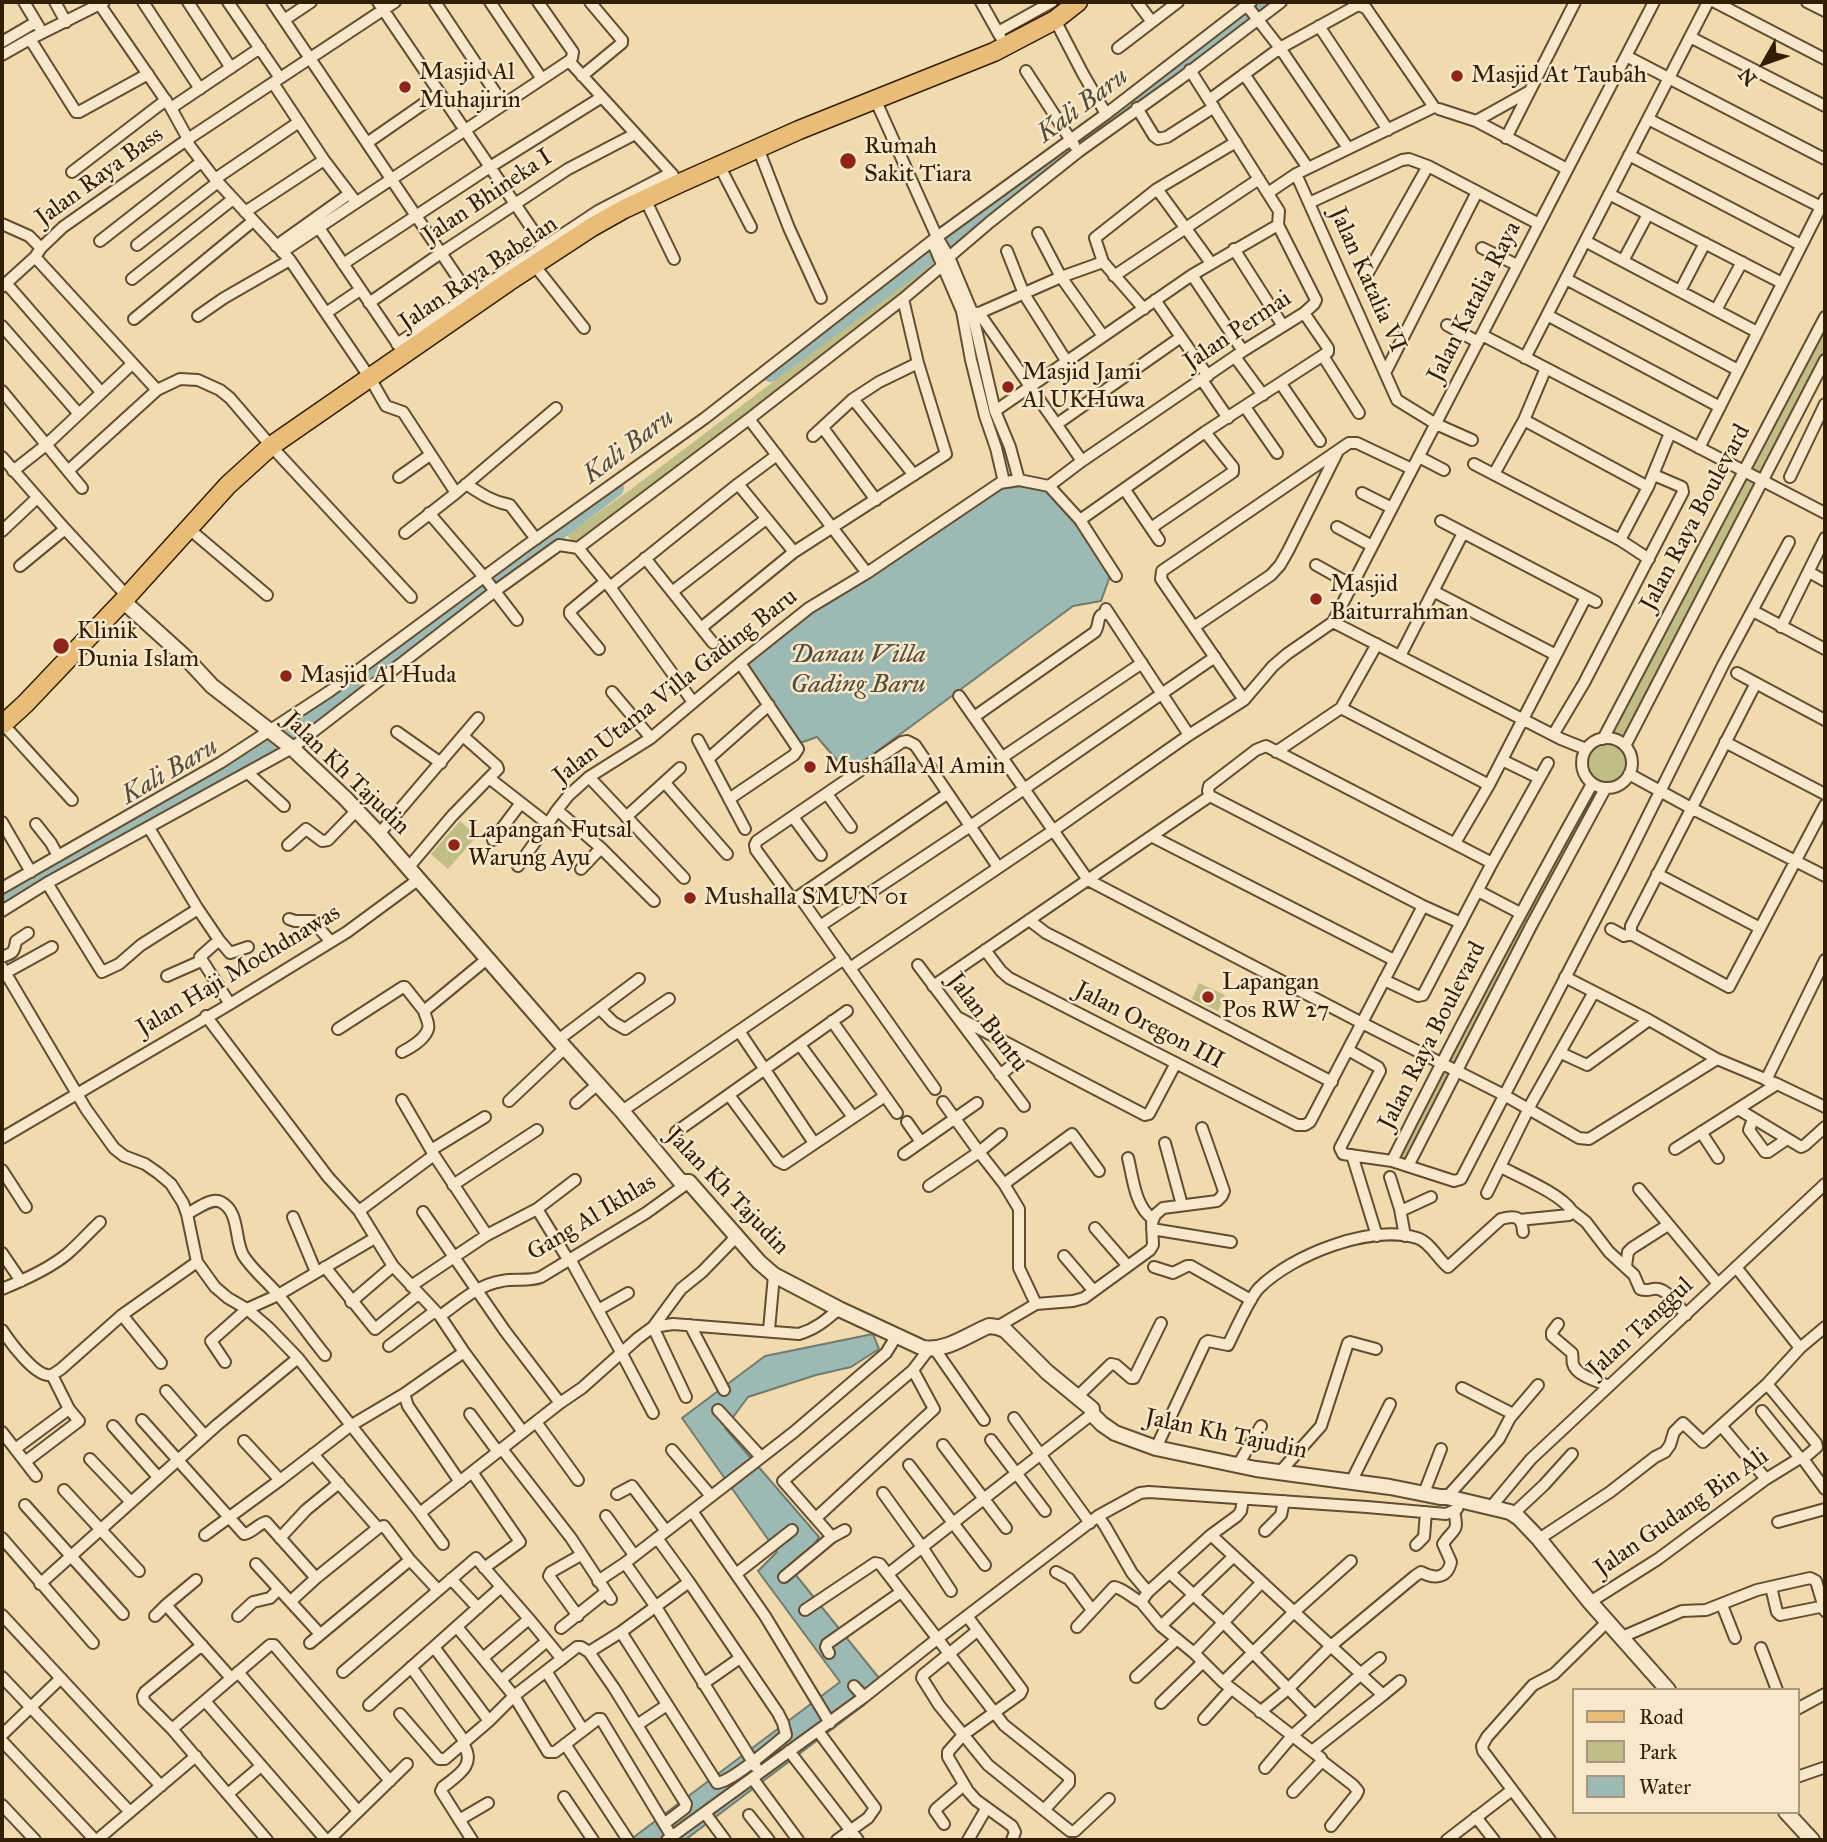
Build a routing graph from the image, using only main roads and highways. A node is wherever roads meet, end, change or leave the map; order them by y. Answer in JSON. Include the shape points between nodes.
{"nodes":[{"id":1,"x":1078,"y":2,"type":"edge"},
{"id":2,"x":1053,"y":11,"type":"edge"},
{"id":3,"x":2,"y":725,"type":"edge"}],
"edges":[{"from":1,"to":2,"type":"main road","name":"Jalan Raya Babelan"},
{"from":2,"to":3,"type":"main road","name":"Jalan Raya Babelan","via":[[873,100],[719,165],[675,178],[645,200],[547,251],[535,266],[400,349],[370,378],[271,446],[228,485]]}]}
